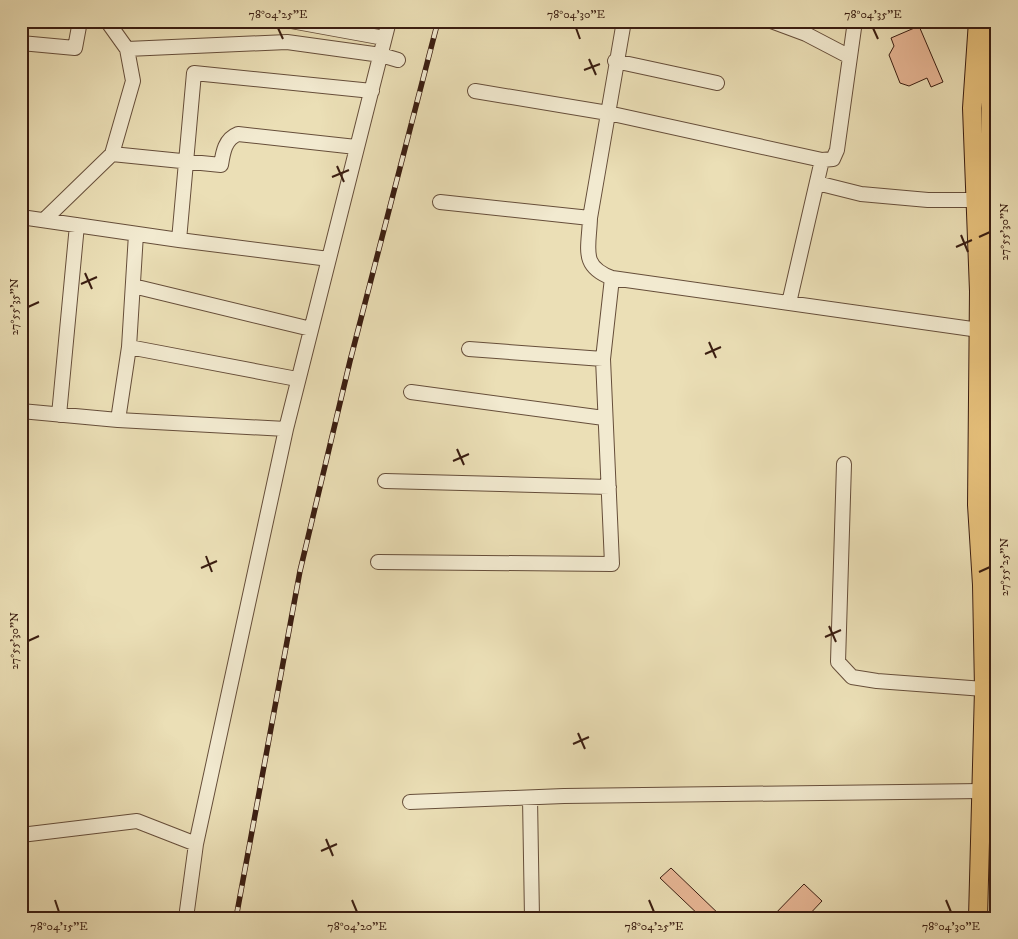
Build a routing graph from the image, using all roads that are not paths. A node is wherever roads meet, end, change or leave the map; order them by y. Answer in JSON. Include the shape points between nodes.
{"nodes":[{"id":1,"x":22,"y":21,"type":"edge"},
{"id":2,"x":80,"y":21,"type":"edge"},
{"id":3,"x":107,"y":21,"type":"edge"},
{"id":4,"x":291,"y":21,"type":"edge"},
{"id":5,"x":389,"y":21,"type":"edge"},
{"id":6,"x":624,"y":21,"type":"edge"},
{"id":7,"x":771,"y":21,"type":"edge"},
{"id":8,"x":855,"y":21,"type":"edge"},
{"id":9,"x":978,"y":21,"type":"edge"},
{"id":10,"x":994,"y":21,"type":"edge"},
{"id":11,"x":21,"y":28,"type":"edge"},
{"id":12,"x":384,"y":38,"type":"junction"},
{"id":13,"x":21,"y":43,"type":"edge"},
{"id":14,"x":127,"y":49,"type":"junction"},
{"id":15,"x":381,"y":55,"type":"junction"},
{"id":16,"x":850,"y":57,"type":"junction"},
{"id":17,"x":398,"y":60,"type":"dead end"},
{"id":18,"x":616,"y":61,"type":"junction"},
{"id":19,"x":986,"y":82,"type":"edge"},
{"id":20,"x":717,"y":83,"type":"dead end"},
{"id":21,"x":372,"y":91,"type":"junction"},
{"id":22,"x":475,"y":91,"type":"dead end"},
{"id":23,"x":608,"y":113,"type":"junction"},
{"id":24,"x":356,"y":147,"type":"junction"},
{"id":25,"x":112,"y":154,"type":"junction"},
{"id":26,"x":822,"y":160,"type":"junction"},
{"id":27,"x":186,"y":162,"type":"junction"},
{"id":28,"x":817,"y":183,"type":"junction"},
{"id":29,"x":976,"y":200,"type":"junction"},
{"id":30,"x":440,"y":202,"type":"dead end"},
{"id":31,"x":21,"y":217,"type":"edge"},
{"id":32,"x":590,"y":218,"type":"junction"},
{"id":33,"x":44,"y":220,"type":"junction"},
{"id":34,"x":77,"y":225,"type":"junction"},
{"id":35,"x":136,"y":234,"type":"junction"},
{"id":36,"x":989,"y":236,"type":"edge"},
{"id":37,"x":180,"y":240,"type":"junction"},
{"id":38,"x":329,"y":259,"type":"junction"},
{"id":39,"x":612,"y":278,"type":"junction"},
{"id":40,"x":133,"y":286,"type":"junction"},
{"id":41,"x":789,"y":303,"type":"junction"},
{"id":42,"x":311,"y":328,"type":"junction"},
{"id":43,"x":979,"y":330,"type":"junction"},
{"id":44,"x":129,"y":347,"type":"junction"},
{"id":45,"x":469,"y":349,"type":"dead end"},
{"id":46,"x":603,"y":359,"type":"junction"},
{"id":47,"x":298,"y":379,"type":"junction"},
{"id":48,"x":411,"y":392,"type":"dead end"},
{"id":49,"x":21,"y":411,"type":"edge"},
{"id":50,"x":59,"y":415,"type":"junction"},
{"id":51,"x":604,"y":418,"type":"junction"},
{"id":52,"x":118,"y":420,"type":"junction"},
{"id":53,"x":286,"y":429,"type":"junction"},
{"id":54,"x":844,"y":464,"type":"dead end"},
{"id":55,"x":989,"y":470,"type":"edge"},
{"id":56,"x":385,"y":481,"type":"dead end"},
{"id":57,"x":609,"y":487,"type":"junction"},
{"id":58,"x":378,"y":562,"type":"dead end"},
{"id":59,"x":992,"y":584,"type":"edge"},
{"id":60,"x":997,"y":664,"type":"edge"},
{"id":61,"x":988,"y":692,"type":"edge"},
{"id":62,"x":989,"y":764,"type":"edge"},
{"id":63,"x":982,"y":791,"type":"junction"},
{"id":64,"x":530,"y":798,"type":"junction"},
{"id":65,"x":410,"y":802,"type":"dead end"},
{"id":66,"x":21,"y":835,"type":"edge"},
{"id":67,"x":196,"y":844,"type":"junction"},
{"id":68,"x":186,"y":918,"type":"edge"},
{"id":69,"x":532,"y":918,"type":"edge"},
{"id":70,"x":978,"y":918,"type":"edge"}],
"edges":[{"from":1,"to":11,"type":"street"},
{"from":2,"to":13,"type":"street","via":[[75,48]]},
{"from":3,"to":14,"type":"street"},
{"from":4,"to":12,"type":"street"},
{"from":5,"to":12,"type":"street"},
{"from":6,"to":18,"type":"street"},
{"from":7,"to":16,"type":"street","via":[[806,34]]},
{"from":8,"to":16,"type":"street"},
{"from":9,"to":19,"type":"main road"},
{"from":10,"to":19,"type":"main road"},
{"from":12,"to":15,"type":"street"},
{"from":14,"to":15,"type":"street","via":[[287,42]]},
{"from":14,"to":25,"type":"street","via":[[133,81]]},
{"from":15,"to":17,"type":"street"},
{"from":15,"to":21,"type":"street"},
{"from":16,"to":26,"type":"street","via":[[837,150],[833,158]]},
{"from":18,"to":20,"type":"street"},
{"from":18,"to":23,"type":"street"},
{"from":19,"to":29,"type":"main road","via":[[972,146]]},
{"from":19,"to":36,"type":"main road"},
{"from":21,"to":24,"type":"street"},
{"from":21,"to":27,"type":"street","via":[[194,73]]},
{"from":22,"to":23,"type":"street"},
{"from":23,"to":26,"type":"street"},
{"from":23,"to":32,"type":"street"},
{"from":24,"to":27,"type":"street","via":[[238,134],[230,137],[221,165]]},
{"from":24,"to":38,"type":"street"},
{"from":25,"to":27,"type":"street"},
{"from":25,"to":33,"type":"street"},
{"from":26,"to":28,"type":"street"},
{"from":27,"to":37,"type":"street"},
{"from":28,"to":29,"type":"street","via":[[861,194],[928,200]]},
{"from":28,"to":41,"type":"street"},
{"from":29,"to":36,"type":"main road"},
{"from":30,"to":32,"type":"street"},
{"from":31,"to":33,"type":"street"},
{"from":32,"to":39,"type":"street","via":[[590,262],[593,268]]},
{"from":33,"to":34,"type":"street"},
{"from":34,"to":35,"type":"street"},
{"from":34,"to":50,"type":"street"},
{"from":35,"to":37,"type":"street"},
{"from":35,"to":40,"type":"street"},
{"from":36,"to":43,"type":"main road"},
{"from":36,"to":55,"type":"main road"},
{"from":37,"to":38,"type":"street"},
{"from":38,"to":42,"type":"street"},
{"from":39,"to":41,"type":"street"},
{"from":39,"to":46,"type":"street"},
{"from":40,"to":42,"type":"street"},
{"from":40,"to":44,"type":"street"},
{"from":41,"to":43,"type":"street"},
{"from":42,"to":47,"type":"street"},
{"from":43,"to":55,"type":"main road"},
{"from":44,"to":47,"type":"street"},
{"from":44,"to":52,"type":"street"},
{"from":45,"to":46,"type":"street"},
{"from":46,"to":51,"type":"street"},
{"from":47,"to":53,"type":"street"},
{"from":48,"to":51,"type":"street"},
{"from":49,"to":50,"type":"street"},
{"from":50,"to":52,"type":"street"},
{"from":51,"to":57,"type":"street"},
{"from":52,"to":53,"type":"street"},
{"from":53,"to":67,"type":"street"},
{"from":54,"to":61,"type":"street","via":[[838,662],[852,677]]},
{"from":55,"to":59,"type":"main road","via":[[977,505]]},
{"from":56,"to":57,"type":"street"},
{"from":57,"to":58,"type":"street","via":[[612,564]]},
{"from":59,"to":60,"type":"main road"},
{"from":59,"to":61,"type":"main road"},
{"from":61,"to":62,"type":"main road"},
{"from":62,"to":63,"type":"main road"},
{"from":63,"to":64,"type":"street"},
{"from":63,"to":70,"type":"main road"},
{"from":64,"to":65,"type":"street"},
{"from":64,"to":69,"type":"street"},
{"from":66,"to":67,"type":"street","via":[[137,821]]},
{"from":67,"to":68,"type":"street"}]}
